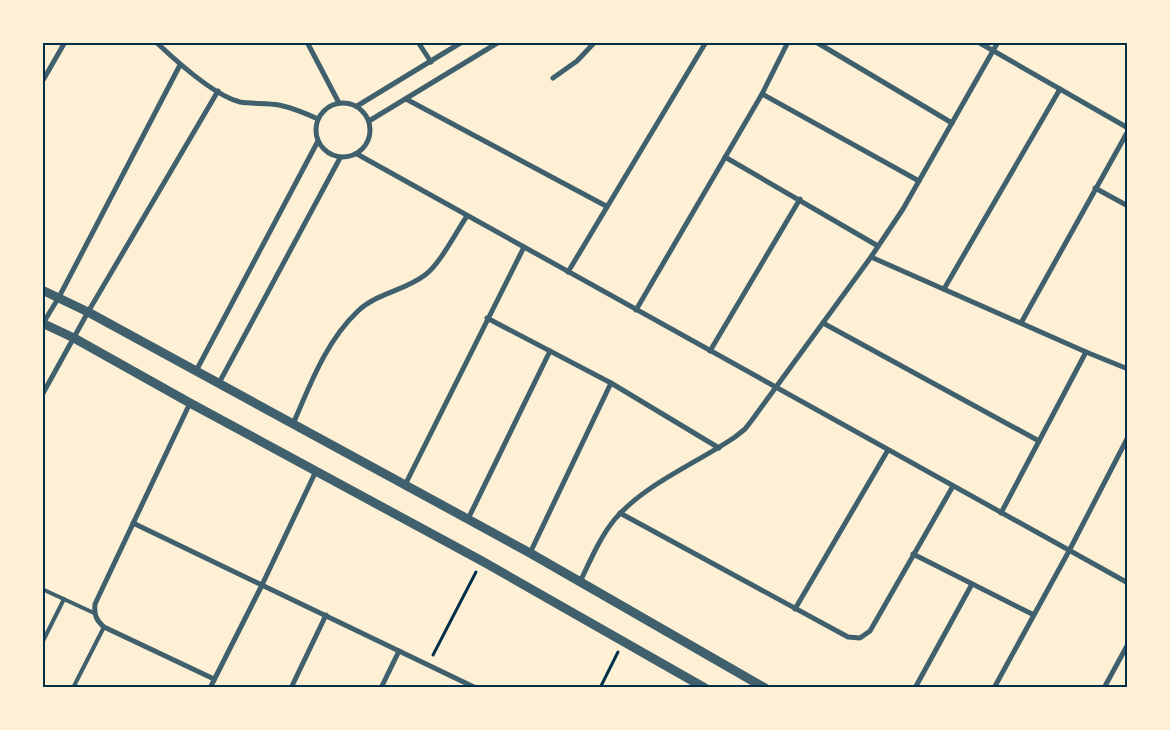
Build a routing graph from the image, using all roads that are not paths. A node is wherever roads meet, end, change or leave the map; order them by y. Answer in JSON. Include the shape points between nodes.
{"nodes":[{"id":1,"x":65,"y":42,"type":"edge"},
{"id":2,"x":156,"y":42,"type":"edge"},
{"id":3,"x":307,"y":42,"type":"edge"},
{"id":4,"x":418,"y":42,"type":"edge"},
{"id":5,"x":462,"y":42,"type":"edge"},
{"id":6,"x":499,"y":42,"type":"edge"},
{"id":7,"x":595,"y":42,"type":"edge"},
{"id":8,"x":706,"y":42,"type":"edge"},
{"id":9,"x":788,"y":42,"type":"edge"},
{"id":10,"x":816,"y":42,"type":"edge"},
{"id":11,"x":978,"y":42,"type":"edge"},
{"id":12,"x":998,"y":42,"type":"edge"},
{"id":13,"x":993,"y":51,"type":"junction"},
{"id":14,"x":431,"y":62,"type":"junction"},
{"id":15,"x":180,"y":65,"type":"junction"},
{"id":16,"x":553,"y":78,"type":"dead end"},
{"id":17,"x":42,"y":82,"type":"edge"},
{"id":18,"x":1060,"y":89,"type":"junction"},
{"id":19,"x":218,"y":91,"type":"junction"},
{"id":20,"x":762,"y":94,"type":"junction"},
{"id":21,"x":406,"y":99,"type":"junction"},
{"id":22,"x":339,"y":103,"type":"junction"},
{"id":23,"x":358,"y":106,"type":"junction"},
{"id":24,"x":318,"y":119,"type":"junction"},
{"id":25,"x":369,"y":121,"type":"junction"},
{"id":26,"x":952,"y":123,"type":"junction"},
{"id":27,"x":1128,"y":129,"type":"edge"},
{"id":28,"x":318,"y":140,"type":"junction"},
{"id":29,"x":357,"y":154,"type":"junction"},
{"id":30,"x":725,"y":157,"type":"junction"},
{"id":31,"x":340,"y":158,"type":"junction"},
{"id":32,"x":919,"y":181,"type":"junction"},
{"id":33,"x":1095,"y":188,"type":"junction"},
{"id":34,"x":800,"y":199,"type":"junction"},
{"id":35,"x":606,"y":206,"type":"junction"},
{"id":36,"x":1128,"y":206,"type":"edge"},
{"id":37,"x":467,"y":216,"type":"junction"},
{"id":38,"x":878,"y":246,"type":"junction"},
{"id":39,"x":524,"y":247,"type":"junction"},
{"id":40,"x":871,"y":257,"type":"junction"},
{"id":41,"x":568,"y":272,"type":"junction"},
{"id":42,"x":944,"y":289,"type":"junction"},
{"id":43,"x":42,"y":290,"type":"edge"},
{"id":44,"x":59,"y":297,"type":"junction"},
{"id":45,"x":636,"y":310,"type":"junction"},
{"id":46,"x":88,"y":312,"type":"junction"},
{"id":47,"x":487,"y":318,"type":"junction"},
{"id":48,"x":1021,"y":322,"type":"junction"},
{"id":49,"x":823,"y":323,"type":"junction"},
{"id":50,"x":43,"y":324,"type":"edge"},
{"id":51,"x":74,"y":338,"type":"junction"},
{"id":52,"x":550,"y":351,"type":"junction"},
{"id":53,"x":710,"y":351,"type":"junction"},
{"id":54,"x":1086,"y":352,"type":"junction"},
{"id":55,"x":1128,"y":368,"type":"edge"},
{"id":56,"x":196,"y":371,"type":"junction"},
{"id":57,"x":219,"y":383,"type":"junction"},
{"id":58,"x":611,"y":384,"type":"junction"},
{"id":59,"x":777,"y":388,"type":"junction"},
{"id":60,"x":42,"y":395,"type":"edge"},
{"id":61,"x":190,"y":403,"type":"junction"},
{"id":62,"x":292,"y":424,"type":"junction"},
{"id":63,"x":1128,"y":437,"type":"edge"},
{"id":64,"x":1038,"y":441,"type":"junction"},
{"id":65,"x":719,"y":448,"type":"junction"},
{"id":66,"x":888,"y":450,"type":"junction"},
{"id":67,"x":316,"y":471,"type":"junction"},
{"id":68,"x":405,"y":485,"type":"junction"},
{"id":69,"x":953,"y":486,"type":"junction"},
{"id":70,"x":1001,"y":513,"type":"junction"},
{"id":71,"x":620,"y":514,"type":"junction"},
{"id":72,"x":468,"y":519,"type":"junction"},
{"id":73,"x":133,"y":523,"type":"junction"},
{"id":74,"x":1069,"y":551,"type":"junction"},
{"id":75,"x":530,"y":553,"type":"junction"},
{"id":76,"x":914,"y":554,"type":"junction"},
{"id":77,"x":580,"y":582,"type":"junction"},
{"id":78,"x":1128,"y":583,"type":"edge"},
{"id":79,"x":972,"y":584,"type":"junction"},
{"id":80,"x":262,"y":585,"type":"junction"},
{"id":81,"x":42,"y":589,"type":"edge"},
{"id":82,"x":64,"y":599,"type":"junction"},
{"id":83,"x":795,"y":609,"type":"junction"},
{"id":84,"x":94,"y":613,"type":"junction"},
{"id":85,"x":1032,"y":614,"type":"junction"},
{"id":86,"x":326,"y":615,"type":"junction"},
{"id":87,"x":104,"y":627,"type":"junction"},
{"id":88,"x":42,"y":643,"type":"edge"},
{"id":89,"x":1128,"y":644,"type":"edge"},
{"id":90,"x":399,"y":651,"type":"junction"},
{"id":91,"x":214,"y":679,"type":"junction"},
{"id":92,"x":73,"y":688,"type":"edge"},
{"id":93,"x":210,"y":688,"type":"edge"},
{"id":94,"x":291,"y":688,"type":"edge"},
{"id":95,"x":381,"y":688,"type":"edge"},
{"id":96,"x":476,"y":688,"type":"edge"},
{"id":97,"x":705,"y":688,"type":"edge"},
{"id":98,"x":765,"y":688,"type":"edge"},
{"id":99,"x":916,"y":688,"type":"edge"},
{"id":100,"x":994,"y":688,"type":"edge"},
{"id":101,"x":1104,"y":688,"type":"edge"}],
"edges":[{"from":1,"to":17,"type":"street"},
{"from":2,"to":15,"type":"street"},
{"from":3,"to":22,"type":"street"},
{"from":4,"to":14,"type":"street"},
{"from":5,"to":14,"type":"street"},
{"from":6,"to":21,"type":"street"},
{"from":7,"to":16,"type":"street","via":[[577,61]]},
{"from":8,"to":35,"type":"street"},
{"from":9,"to":20,"type":"street"},
{"from":10,"to":26,"type":"street"},
{"from":11,"to":13,"type":"street"},
{"from":12,"to":13,"type":"street"},
{"from":13,"to":18,"type":"street"},
{"from":13,"to":26,"type":"street"},
{"from":14,"to":23,"type":"street"},
{"from":15,"to":19,"type":"street"},
{"from":15,"to":44,"type":"street"},
{"from":18,"to":27,"type":"street"},
{"from":18,"to":42,"type":"street"},
{"from":19,"to":24,"type":"street","via":[[241,102],[278,105]]},
{"from":19,"to":46,"type":"street"},
{"from":20,"to":30,"type":"street"},
{"from":20,"to":32,"type":"street"},
{"from":21,"to":25,"type":"street"},
{"from":21,"to":35,"type":"street"},
{"from":22,"to":23,"type":"street"},
{"from":22,"to":24,"type":"street","via":[[323,112]]},
{"from":23,"to":25,"type":"street"},
{"from":24,"to":28,"type":"street"},
{"from":25,"to":29,"type":"street","via":[[369,140]]},
{"from":26,"to":32,"type":"street"},
{"from":27,"to":33,"type":"street"},
{"from":28,"to":31,"type":"street","via":[[323,149]]},
{"from":28,"to":56,"type":"street"},
{"from":29,"to":31,"type":"street"},
{"from":29,"to":37,"type":"street"},
{"from":30,"to":34,"type":"street"},
{"from":30,"to":45,"type":"street"},
{"from":31,"to":57,"type":"street"},
{"from":32,"to":38,"type":"street"},
{"from":33,"to":36,"type":"street"},
{"from":33,"to":48,"type":"street"},
{"from":34,"to":38,"type":"street"},
{"from":34,"to":53,"type":"street"},
{"from":35,"to":41,"type":"street"},
{"from":37,"to":39,"type":"street"},
{"from":37,"to":62,"type":"street","via":[[425,275],[376,298],[358,311],[341,331],[321,360]]},
{"from":38,"to":40,"type":"street"},
{"from":39,"to":41,"type":"street"},
{"from":39,"to":47,"type":"street"},
{"from":40,"to":42,"type":"street"},
{"from":40,"to":49,"type":"street"},
{"from":41,"to":45,"type":"street"},
{"from":42,"to":48,"type":"street"},
{"from":43,"to":44,"type":"street"},
{"from":44,"to":46,"type":"street"},
{"from":44,"to":50,"type":"street"},
{"from":45,"to":53,"type":"street"},
{"from":46,"to":51,"type":"street"},
{"from":46,"to":56,"type":"street"},
{"from":47,"to":52,"type":"street"},
{"from":47,"to":68,"type":"street"},
{"from":48,"to":54,"type":"street"},
{"from":49,"to":59,"type":"street"},
{"from":49,"to":64,"type":"street"},
{"from":50,"to":51,"type":"street"},
{"from":51,"to":60,"type":"street"},
{"from":51,"to":61,"type":"street"},
{"from":52,"to":58,"type":"street"},
{"from":52,"to":72,"type":"street"},
{"from":53,"to":59,"type":"street"},
{"from":54,"to":55,"type":"street"},
{"from":54,"to":64,"type":"street"},
{"from":56,"to":57,"type":"street"},
{"from":57,"to":62,"type":"street"},
{"from":58,"to":65,"type":"street"},
{"from":58,"to":75,"type":"street"},
{"from":59,"to":65,"type":"street","via":[[745,429]]},
{"from":59,"to":66,"type":"street"},
{"from":61,"to":67,"type":"street"},
{"from":61,"to":73,"type":"street"},
{"from":62,"to":68,"type":"street"},
{"from":63,"to":74,"type":"street"},
{"from":64,"to":70,"type":"street"},
{"from":65,"to":71,"type":"street","via":[[648,490]]},
{"from":66,"to":69,"type":"street"},
{"from":66,"to":83,"type":"street"},
{"from":67,"to":80,"type":"street"},
{"from":67,"to":97,"type":"street"},
{"from":68,"to":72,"type":"street"},
{"from":69,"to":70,"type":"street"},
{"from":69,"to":76,"type":"street"},
{"from":70,"to":74,"type":"street"},
{"from":71,"to":77,"type":"street","via":[[599,542]]},
{"from":71,"to":83,"type":"street"},
{"from":72,"to":75,"type":"street"},
{"from":73,"to":80,"type":"street"},
{"from":73,"to":84,"type":"street","via":[[95,604]]},
{"from":74,"to":78,"type":"street"},
{"from":74,"to":85,"type":"street"},
{"from":75,"to":77,"type":"street"},
{"from":76,"to":79,"type":"street"},
{"from":76,"to":83,"type":"street","via":[[870,631],[860,638],[848,637]]},
{"from":77,"to":98,"type":"street"},
{"from":79,"to":85,"type":"street"},
{"from":79,"to":99,"type":"street"},
{"from":80,"to":86,"type":"street"},
{"from":80,"to":91,"type":"street"},
{"from":81,"to":82,"type":"lane"},
{"from":82,"to":84,"type":"lane"},
{"from":82,"to":88,"type":"lane"},
{"from":84,"to":87,"type":"street"},
{"from":85,"to":100,"type":"street"},
{"from":86,"to":90,"type":"street"},
{"from":86,"to":94,"type":"street"},
{"from":87,"to":91,"type":"street"},
{"from":87,"to":92,"type":"lane"},
{"from":89,"to":101,"type":"street"},
{"from":90,"to":95,"type":"street"},
{"from":90,"to":96,"type":"street"},
{"from":91,"to":93,"type":"street"}]}
